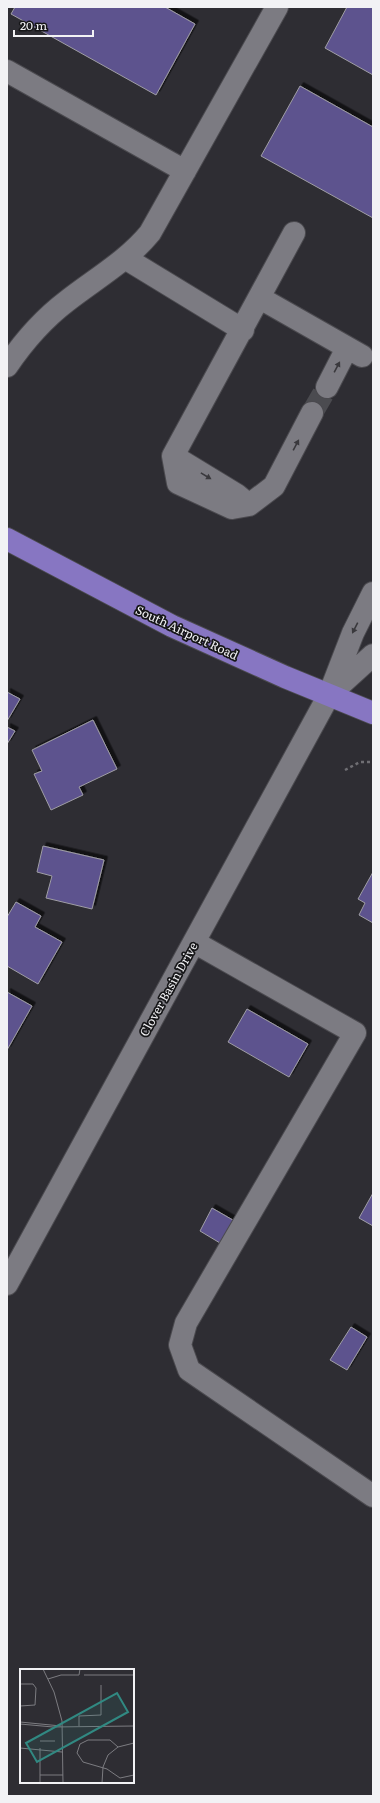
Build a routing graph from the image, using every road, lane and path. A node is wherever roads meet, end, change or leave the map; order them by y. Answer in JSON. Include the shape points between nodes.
{"nodes":[{"id":1,"x":276,"y":7,"type":"edge"},
{"id":2,"x":7,"y":71,"type":"edge"},
{"id":3,"x":185,"y":171,"type":"junction"},
{"id":4,"x":294,"y":233,"type":"dead end"},
{"id":5,"x":125,"y":258,"type":"junction"},
{"id":6,"x":260,"y":298,"type":"junction"},
{"id":7,"x":242,"y":330,"type":"junction"},
{"id":8,"x":7,"y":366,"type":"edge"},
{"id":9,"x":327,"y":387,"type":"tunnel mouth"},
{"id":10,"x":312,"y":414,"type":"tunnel mouth"},
{"id":11,"x":7,"y":539,"type":"edge"},
{"id":12,"x":373,"y":593,"type":"edge"},
{"id":13,"x":373,"y":655,"type":"edge"},
{"id":14,"x":329,"y":695,"type":"junction"},
{"id":15,"x":373,"y":713,"type":"edge"},
{"id":16,"x":373,"y":762,"type":"edge"},
{"id":17,"x":344,"y":770,"type":"dead end"},
{"id":18,"x":194,"y":942,"type":"junction"},
{"id":19,"x":7,"y":1284,"type":"edge"},
{"id":20,"x":373,"y":1496,"type":"edge"}],
"edges":[{"from":1,"to":3,"type":"street"},
{"from":2,"to":3,"type":"street"},
{"from":3,"to":5,"type":"street","via":[[150,233]]},
{"from":4,"to":6,"type":"street"},
{"from":5,"to":7,"type":"street"},
{"from":5,"to":8,"type":"street","via":[[44,320],[27,337]]},
{"from":6,"to":7,"type":"street"},
{"from":9,"to":6,"type":"street","one_way":true,"via":[[355,352]]},
{"from":7,"to":10,"type":"street","one_way":true,"via":[[173,456],[249,505],[274,486]]},
{"from":11,"to":14,"type":"main road","name":"South Airport Road","via":[[172,626]]},
{"from":12,"to":14,"type":"street","name":"Clover Basin Drive","one_way":true,"via":[[353,633]]},
{"from":13,"to":14,"type":"street","name":"Clover Basin Drive"},
{"from":14,"to":15,"type":"main road","name":"South Airport Road"},
{"from":14,"to":18,"type":"street","name":"Clover Basin Drive"},
{"from":16,"to":17,"type":"path","via":[[360,762]]},
{"from":18,"to":19,"type":"street","name":"Clover Basin Drive"},
{"from":18,"to":20,"type":"street","via":[[355,1033],[186,1323],[180,1345],[189,1370]]}]}
